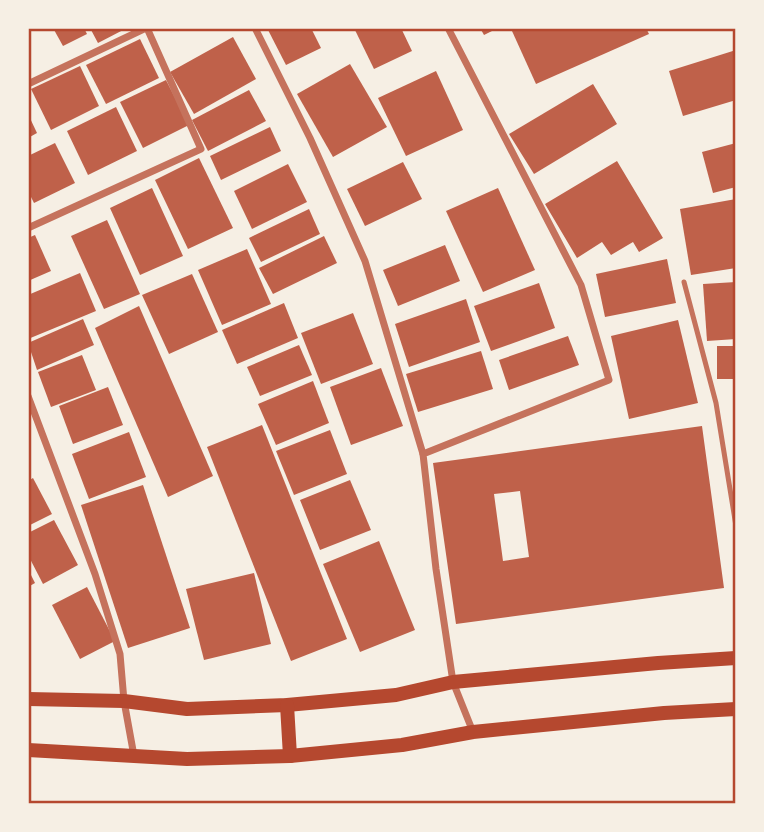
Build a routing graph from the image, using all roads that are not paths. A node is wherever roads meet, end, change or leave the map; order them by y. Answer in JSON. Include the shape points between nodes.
{"nodes":[{"id":1,"x":146,"y":28,"type":"edge"},
{"id":2,"x":255,"y":28,"type":"edge"},
{"id":3,"x":448,"y":28,"type":"edge"},
{"id":4,"x":28,"y":84,"type":"edge"},
{"id":5,"x":28,"y":228,"type":"edge"},
{"id":6,"x":684,"y":282,"type":"dead end"},
{"id":7,"x":28,"y":396,"type":"edge"},
{"id":8,"x":423,"y":454,"type":"junction"},
{"id":9,"x":736,"y":526,"type":"edge"},
{"id":10,"x":736,"y":658,"type":"edge"},
{"id":11,"x":453,"y":682,"type":"junction"},
{"id":12,"x":28,"y":699,"type":"edge"},
{"id":13,"x":124,"y":701,"type":"junction"},
{"id":14,"x":287,"y":705,"type":"junction"},
{"id":15,"x":736,"y":709,"type":"edge"},
{"id":16,"x":473,"y":732,"type":"junction"},
{"id":17,"x":28,"y":750,"type":"edge"},
{"id":18,"x":134,"y":756,"type":"junction"},
{"id":19,"x":290,"y":756,"type":"junction"}],
"edges":[{"from":1,"to":4,"type":"street"},
{"from":1,"to":5,"type":"street","via":[[201,149]]},
{"from":2,"to":8,"type":"street","via":[[365,261]]},
{"from":3,"to":8,"type":"street","via":[[582,285],[609,380]]},
{"from":6,"to":9,"type":"lane","via":[[716,403]]},
{"from":7,"to":13,"type":"street","via":[[120,654]]},
{"from":8,"to":11,"type":"street"},
{"from":10,"to":11,"type":"main road"},
{"from":11,"to":14,"type":"main road","via":[[396,695]]},
{"from":11,"to":16,"type":"street"},
{"from":12,"to":13,"type":"main road"},
{"from":13,"to":14,"type":"main road","via":[[187,709]]},
{"from":13,"to":18,"type":"street"},
{"from":14,"to":19,"type":"main road"},
{"from":15,"to":16,"type":"main road"},
{"from":16,"to":19,"type":"main road","via":[[402,745]]},
{"from":17,"to":18,"type":"main road"},
{"from":18,"to":19,"type":"main road"}]}
